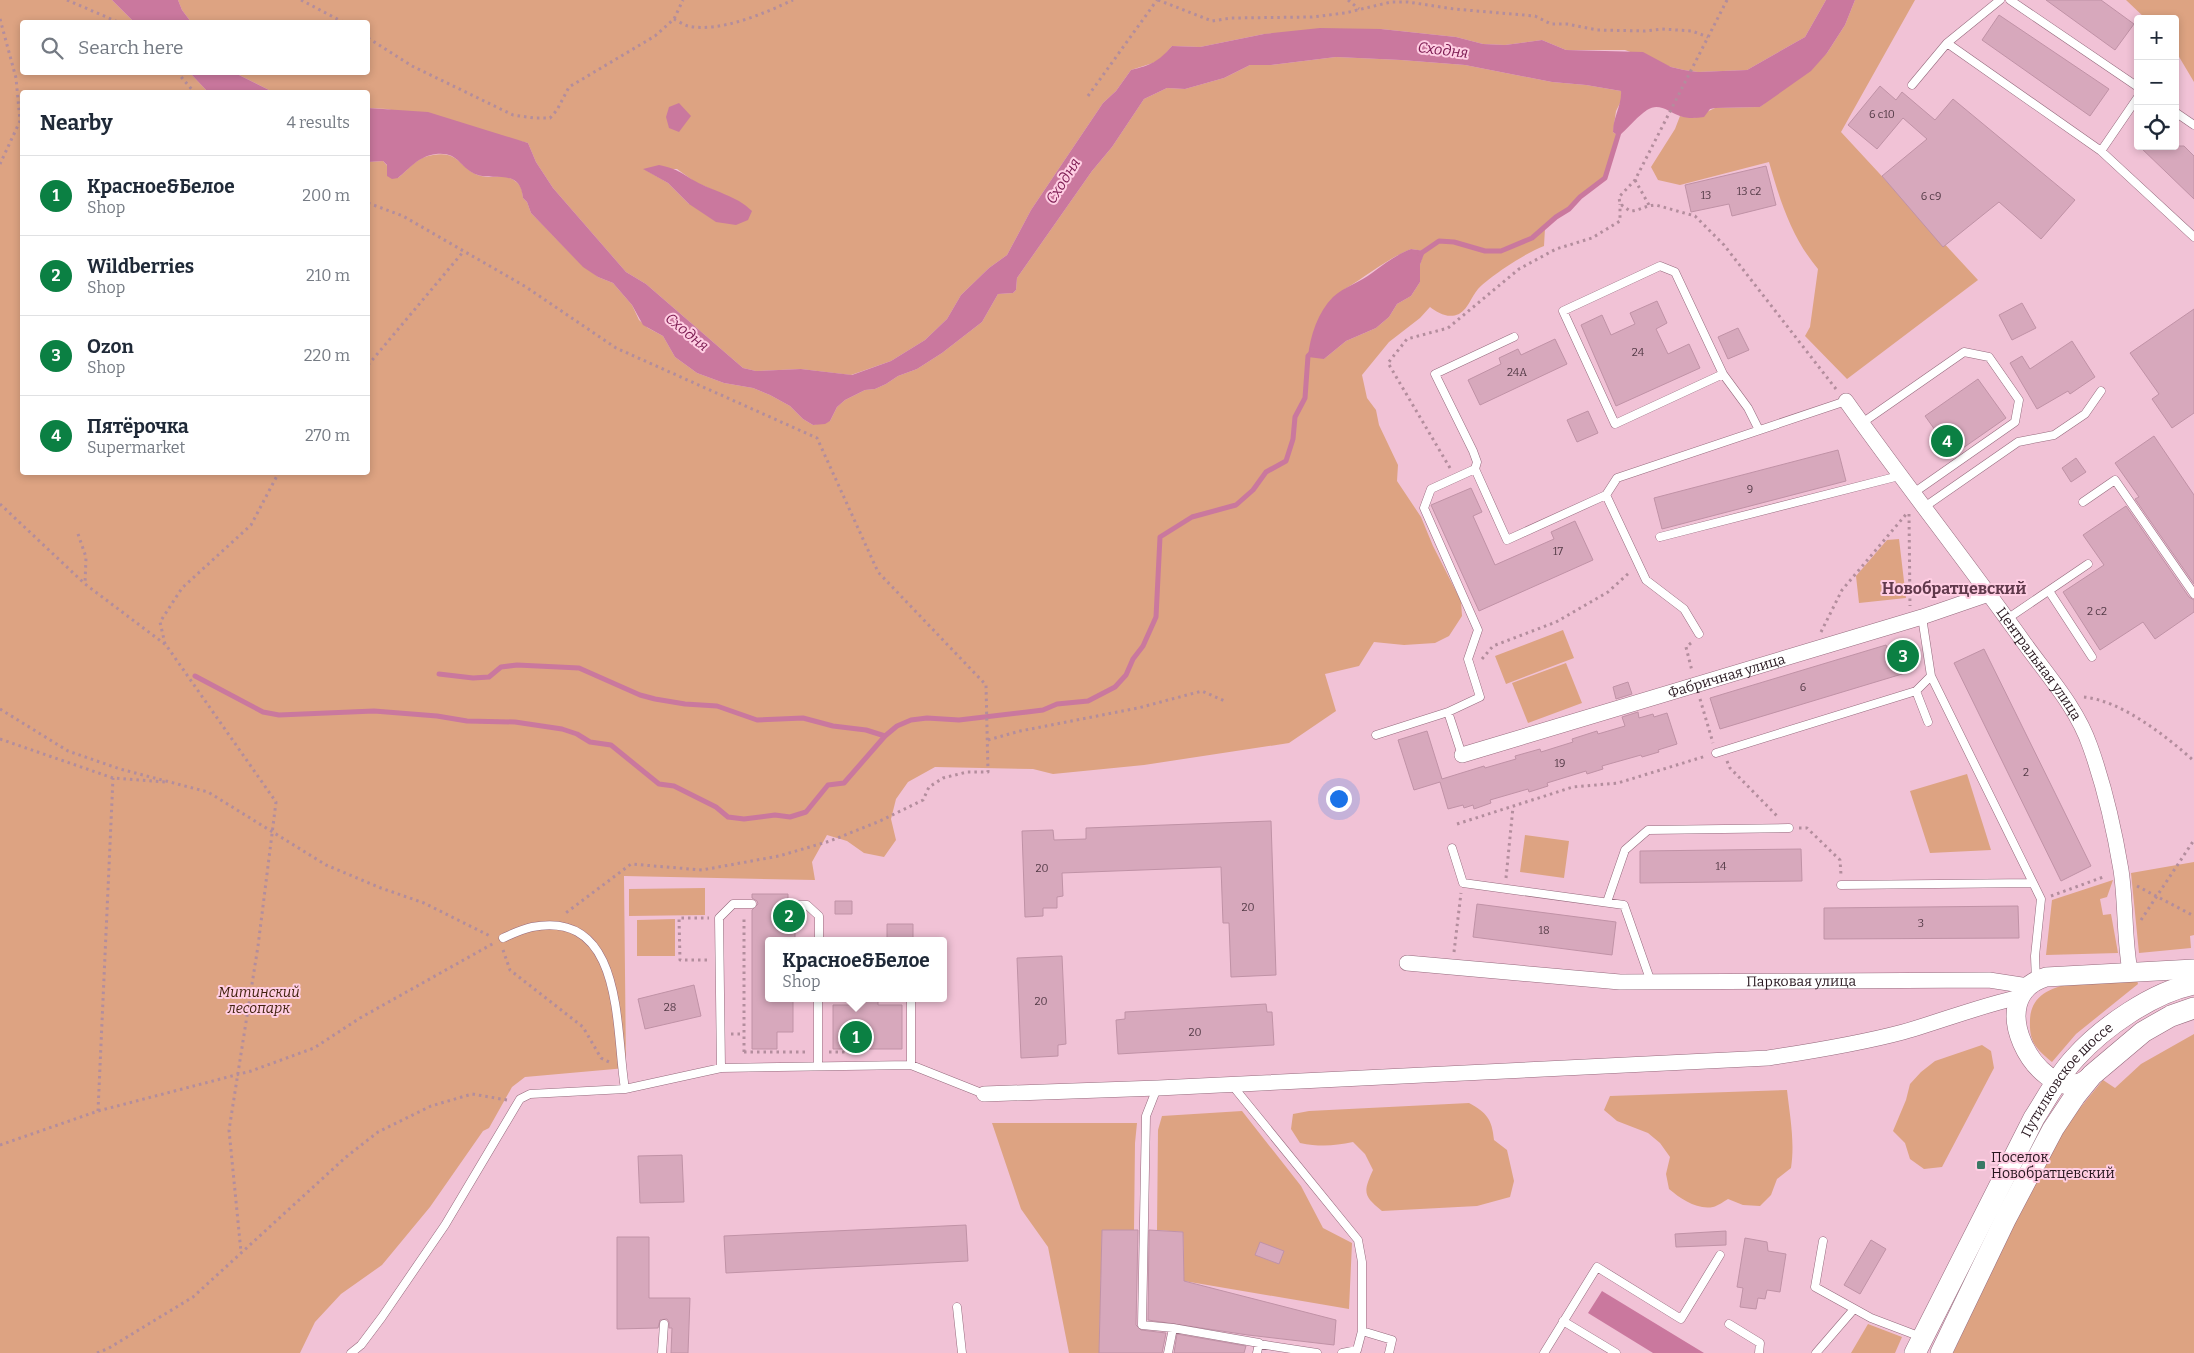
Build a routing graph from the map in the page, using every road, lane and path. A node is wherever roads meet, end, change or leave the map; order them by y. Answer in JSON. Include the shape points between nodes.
{"nodes":[{"id":1,"x":67,"y":0,"type":"edge"},
{"id":2,"x":301,"y":0,"type":"edge"},
{"id":3,"x":683,"y":0,"type":"edge"},
{"id":4,"x":793,"y":0,"type":"edge"},
{"id":5,"x":1157,"y":0,"type":"edge"},
{"id":6,"x":1348,"y":0,"type":"edge"},
{"id":7,"x":1727,"y":0,"type":"edge"},
{"id":8,"x":2000,"y":0,"type":"edge"},
{"id":9,"x":2010,"y":0,"type":"edge"},
{"id":10,"x":1359,"y":10,"type":"junction"},
{"id":11,"x":0,"y":19,"type":"edge"},
{"id":12,"x":674,"y":19,"type":"junction"},
{"id":13,"x":113,"y":20,"type":"edge"},
{"id":14,"x":339,"y":20,"type":"edge"},
{"id":15,"x":1708,"y":37,"type":"junction"},
{"id":16,"x":370,"y":39,"type":"edge"},
{"id":17,"x":1947,"y":43,"type":"junction"},
{"id":18,"x":180,"y":75,"type":"edge"},
{"id":19,"x":2134,"y":84,"type":"edge"},
{"id":20,"x":1912,"y":85,"type":"dead end"},
{"id":21,"x":192,"y":90,"type":"edge"},
{"id":22,"x":1088,"y":96,"type":"dead end"},
{"id":23,"x":2134,"y":103,"type":"edge"},
{"id":24,"x":2179,"y":115,"type":"edge"},
{"id":25,"x":2194,"y":124,"type":"edge"},
{"id":26,"x":2101,"y":151,"type":"junction"},
{"id":27,"x":0,"y":164,"type":"edge"},
{"id":28,"x":1635,"y":180,"type":"junction"},
{"id":29,"x":370,"y":204,"type":"edge"},
{"id":30,"x":1620,"y":204,"type":"junction"},
{"id":31,"x":1650,"y":205,"type":"junction"},
{"id":32,"x":2194,"y":237,"type":"edge"},
{"id":33,"x":463,"y":252,"type":"junction"},
{"id":34,"x":1514,"y":338,"type":"dead end"},
{"id":35,"x":370,"y":362,"type":"edge"},
{"id":36,"x":1723,"y":374,"type":"junction"},
{"id":37,"x":2101,"y":391,"type":"dead end"},
{"id":38,"x":1846,"y":401,"type":"junction"},
{"id":39,"x":1862,"y":423,"type":"junction"},
{"id":40,"x":1759,"y":430,"type":"junction"},
{"id":41,"x":1475,"y":469,"type":"junction"},
{"id":42,"x":277,"y":475,"type":"edge"},
{"id":43,"x":1899,"y":476,"type":"junction"},
{"id":44,"x":1455,"y":478,"type":"junction"},
{"id":45,"x":1910,"y":491,"type":"junction"},
{"id":46,"x":1606,"y":495,"type":"junction"},
{"id":47,"x":2083,"y":502,"type":"dead end"},
{"id":48,"x":0,"y":504,"type":"edge"},
{"id":49,"x":1916,"y":510,"type":"junction"},
{"id":50,"x":78,"y":534,"type":"dead end"},
{"id":51,"x":1660,"y":537,"type":"dead end"},
{"id":52,"x":2088,"y":564,"type":"dead end"},
{"id":53,"x":1638,"y":565,"type":"junction"},
{"id":54,"x":85,"y":584,"type":"junction"},
{"id":55,"x":2049,"y":591,"type":"junction"},
{"id":56,"x":1990,"y":594,"type":"junction"},
{"id":57,"x":2194,"y":594,"type":"edge"},
{"id":58,"x":1916,"y":619,"type":"junction"},
{"id":59,"x":2007,"y":619,"type":"junction"},
{"id":60,"x":1699,"y":634,"type":"dead end"},
{"id":61,"x":166,"y":645,"type":"junction"},
{"id":62,"x":1812,"y":650,"type":"junction"},
{"id":63,"x":2092,"y":657,"type":"dead end"},
{"id":64,"x":1472,"y":671,"type":"junction"},
{"id":65,"x":1932,"y":676,"type":"junction"},
{"id":66,"x":1916,"y":691,"type":"junction"},
{"id":67,"x":2061,"y":694,"type":"junction"},
{"id":68,"x":1227,"y":702,"type":"dead end"},
{"id":69,"x":0,"y":709,"type":"edge"},
{"id":70,"x":1448,"y":712,"type":"junction"},
{"id":71,"x":1928,"y":722,"type":"dead end"},
{"id":72,"x":1376,"y":735,"type":"dead end"},
{"id":73,"x":0,"y":739,"type":"edge"},
{"id":74,"x":988,"y":740,"type":"junction"},
{"id":75,"x":1720,"y":752,"type":"junction"},
{"id":76,"x":1462,"y":755,"type":"joint"},
{"id":77,"x":2194,"y":761,"type":"edge"},
{"id":78,"x":113,"y":778,"type":"junction"},
{"id":79,"x":176,"y":783,"type":"junction"},
{"id":80,"x":1513,"y":807,"type":"junction"},
{"id":81,"x":1457,"y":824,"type":"dead end"},
{"id":82,"x":1789,"y":828,"type":"junction"},
{"id":83,"x":274,"y":834,"type":"junction"},
{"id":84,"x":2194,"y":840,"type":"edge"},
{"id":85,"x":1452,"y":848,"type":"dead end"},
{"id":86,"x":1463,"y":883,"type":"junction"},
{"id":87,"x":2033,"y":883,"type":"junction"},
{"id":88,"x":1841,"y":885,"type":"joint"},
{"id":89,"x":1505,"y":888,"type":"junction"},
{"id":90,"x":1608,"y":902,"type":"junction"},
{"id":91,"x":748,"y":904,"type":"joint"},
{"id":92,"x":788,"y":904,"type":"dead end"},
{"id":93,"x":719,"y":918,"type":"junction"},
{"id":94,"x":549,"y":925,"type":"junction"},
{"id":95,"x":819,"y":937,"type":"edge"},
{"id":96,"x":501,"y":939,"type":"junction"},
{"id":97,"x":2126,"y":941,"type":"junction"},
{"id":98,"x":720,"y":960,"type":"junction"},
{"id":99,"x":1407,"y":963,"type":"dead end"},
{"id":100,"x":1452,"y":966,"type":"junction"},
{"id":101,"x":2194,"y":969,"type":"edge"},
{"id":102,"x":2130,"y":971,"type":"junction"},
{"id":103,"x":1651,"y":982,"type":"junction"},
{"id":104,"x":2194,"y":984,"type":"edge"},
{"id":105,"x":2028,"y":988,"type":"junction"},
{"id":106,"x":818,"y":1002,"type":"edge"},
{"id":107,"x":911,"y":1002,"type":"edge"},
{"id":108,"x":2194,"y":1008,"type":"edge"},
{"id":109,"x":911,"y":1065,"type":"junction"},
{"id":110,"x":818,"y":1066,"type":"junction"},
{"id":111,"x":621,"y":1068,"type":"junction"},
{"id":112,"x":721,"y":1068,"type":"junction"},
{"id":113,"x":744,"y":1068,"type":"junction"},
{"id":114,"x":238,"y":1075,"type":"junction"},
{"id":115,"x":2092,"y":1075,"type":"junction"},
{"id":116,"x":2056,"y":1082,"type":"junction"},
{"id":117,"x":1231,"y":1083,"type":"junction"},
{"id":118,"x":1158,"y":1088,"type":"junction"},
{"id":119,"x":625,"y":1089,"type":"junction"},
{"id":120,"x":984,"y":1094,"type":"joint"},
{"id":121,"x":518,"y":1102,"type":"junction"},
{"id":122,"x":98,"y":1111,"type":"junction"},
{"id":123,"x":0,"y":1145,"type":"edge"},
{"id":124,"x":1823,"y":1242,"type":"dead end"},
{"id":125,"x":240,"y":1252,"type":"junction"},
{"id":126,"x":1720,"y":1255,"type":"dead end"},
{"id":127,"x":957,"y":1307,"type":"dead end"},
{"id":128,"x":1854,"y":1309,"type":"junction"},
{"id":129,"x":1564,"y":1321,"type":"junction"},
{"id":130,"x":664,"y":1324,"type":"dead end"},
{"id":131,"x":1729,"y":1324,"type":"dead end"},
{"id":132,"x":1173,"y":1328,"type":"junction"},
{"id":133,"x":1362,"y":1331,"type":"junction"},
{"id":134,"x":1259,"y":1344,"type":"junction"},
{"id":135,"x":1919,"y":1345,"type":"edge"},
{"id":136,"x":97,"y":1353,"type":"edge"},
{"id":137,"x":350,"y":1353,"type":"edge"},
{"id":138,"x":662,"y":1353,"type":"edge"},
{"id":139,"x":962,"y":1353,"type":"edge"},
{"id":140,"x":1168,"y":1353,"type":"edge"},
{"id":141,"x":1257,"y":1353,"type":"edge"},
{"id":142,"x":1317,"y":1353,"type":"edge"},
{"id":143,"x":1342,"y":1353,"type":"edge"},
{"id":144,"x":1389,"y":1353,"type":"edge"},
{"id":145,"x":1544,"y":1353,"type":"edge"},
{"id":146,"x":1616,"y":1353,"type":"edge"},
{"id":147,"x":1759,"y":1353,"type":"edge"},
{"id":148,"x":1816,"y":1353,"type":"edge"},
{"id":149,"x":1941,"y":1353,"type":"edge"}],
"edges":[{"from":1,"to":13,"type":"path"},
{"from":2,"to":14,"type":"path"},
{"from":3,"to":12,"type":"path"},
{"from":4,"to":12,"type":"path","via":[[766,13],[719,26],[688,26]]},
{"from":5,"to":10,"type":"path","via":[[1212,21],[1312,17]]},
{"from":5,"to":22,"type":"path"},
{"from":6,"to":10,"type":"path"},
{"from":7,"to":15,"type":"path"},
{"from":8,"to":17,"type":"lane"},
{"from":9,"to":19,"type":"lane"},
{"from":10,"to":15,"type":"path","via":[[1392,2],[1416,2],[1454,9],[1536,16],[1551,24],[1597,30],[1662,29]]},
{"from":11,"to":27,"type":"path","via":[[16,78],[20,121]]},
{"from":12,"to":16,"type":"path","via":[[655,36],[569,87],[550,118],[513,115],[412,66]]},
{"from":15,"to":28,"type":"path"},
{"from":17,"to":20,"type":"lane"},
{"from":17,"to":26,"type":"lane"},
{"from":18,"to":21,"type":"path"},
{"from":23,"to":26,"type":"lane"},
{"from":24,"to":25,"type":"lane"},
{"from":26,"to":32,"type":"lane"},
{"from":28,"to":30,"type":"path","via":[[1619,198]]},
{"from":28,"to":31,"type":"path"},
{"from":29,"to":33,"type":"path","via":[[403,216]]},
{"from":30,"to":31,"type":"path","via":[[1630,211],[1639,211]]},
{"from":30,"to":44,"type":"path","via":[[1620,221],[1592,238],[1556,249],[1519,269],[1448,328],[1407,339],[1388,363]]},
{"from":31,"to":38,"type":"path","via":[[1695,216],[1724,245]]},
{"from":33,"to":35,"type":"path"},
{"from":33,"to":74,"type":"path","via":[[526,287],[616,348],[817,438],[878,572],[986,685]]},
{"from":34,"to":41,"type":"lane","via":[[1436,374],[1473,451],[1477,462]]},
{"from":36,"to":36,"type":"lane","via":[[1676,272],[1660,266],[1563,310],[1615,424]]},
{"from":36,"to":40,"type":"lane","via":[[1748,408]]},
{"from":37,"to":49,"type":"lane","via":[[2085,414],[2054,435],[2018,442]]},
{"from":38,"to":39,"type":"street","name":"Центральная улица"},
{"from":38,"to":40,"type":"lane"},
{"from":39,"to":43,"type":"street","name":"Центральная улица"},
{"from":39,"to":45,"type":"lane","via":[[1964,352],[1989,357],[2019,400],[2015,422]]},
{"from":40,"to":46,"type":"lane","via":[[1617,478]]},
{"from":41,"to":44,"type":"lane"},
{"from":41,"to":46,"type":"lane","via":[[1507,540]]},
{"from":42,"to":61,"type":"path","via":[[251,525],[182,588],[160,622]]},
{"from":43,"to":45,"type":"street","name":"Центральная улица"},
{"from":43,"to":51,"type":"lane"},
{"from":44,"to":64,"type":"lane","via":[[1431,489],[1424,508],[1478,630],[1468,659]]},
{"from":45,"to":49,"type":"street","name":"Центральная улица"},
{"from":45,"to":49,"type":"path"},
{"from":46,"to":53,"type":"lane"},
{"from":47,"to":57,"type":"lane","via":[[2115,480]]},
{"from":48,"to":54,"type":"path"},
{"from":49,"to":56,"type":"street","name":"Центральная улица"},
{"from":49,"to":58,"type":"path"},
{"from":49,"to":62,"type":"path","via":[[1842,590]]},
{"from":50,"to":54,"type":"path","via":[[86,557]]},
{"from":52,"to":55,"type":"lane"},
{"from":53,"to":60,"type":"lane","via":[[1646,580],[1684,609]]},
{"from":53,"to":64,"type":"path","via":[[1608,592],[1556,622],[1494,646]]},
{"from":54,"to":61,"type":"path"},
{"from":55,"to":59,"type":"lane"},
{"from":55,"to":63,"type":"lane"},
{"from":56,"to":58,"type":"street","name":"Фабричная улица"},
{"from":56,"to":59,"type":"street","name":"Центральная улица"},
{"from":58,"to":62,"type":"street","name":"Фабричная улица"},
{"from":58,"to":65,"type":"lane"},
{"from":59,"to":67,"type":"street","name":"Центральная улица"},
{"from":61,"to":83,"type":"path","via":[[276,802]]},
{"from":62,"to":76,"type":"street","name":"Фабричная улица"},
{"from":64,"to":70,"type":"lane","via":[[1480,697]]},
{"from":65,"to":66,"type":"lane"},
{"from":65,"to":87,"type":"lane"},
{"from":66,"to":71,"type":"lane"},
{"from":66,"to":75,"type":"lane"},
{"from":67,"to":77,"type":"path","via":[[2093,698],[2120,707],[2173,742]]},
{"from":67,"to":97,"type":"street","name":"Центральная улица","via":[[2089,744],[2103,789],[2121,871]]},
{"from":68,"to":74,"type":"path","via":[[1202,691]]},
{"from":69,"to":79,"type":"path","via":[[68,751]]},
{"from":70,"to":72,"type":"lane"},
{"from":70,"to":76,"type":"lane"},
{"from":73,"to":78,"type":"path"},
{"from":74,"to":94,"type":"path","via":[[988,772],[967,772],[943,778],[929,787],[923,800],[880,821],[830,841],[779,856],[702,870],[631,864]]},
{"from":75,"to":80,"type":"path","via":[[1618,783],[1573,787]]},
{"from":75,"to":82,"type":"path","via":[[1730,768]]},
{"from":78,"to":79,"type":"path"},
{"from":78,"to":122,"type":"path"},
{"from":79,"to":83,"type":"path","via":[[208,792]]},
{"from":80,"to":81,"type":"path"},
{"from":80,"to":89,"type":"path"},
{"from":82,"to":88,"type":"path","via":[[1807,828],[1840,860]]},
{"from":82,"to":90,"type":"lane","via":[[1648,830],[1625,850]]},
{"from":83,"to":96,"type":"path","via":[[326,865],[424,903]]},
{"from":83,"to":114,"type":"path"},
{"from":84,"to":97,"type":"path"},
{"from":85,"to":86,"type":"lane"},
{"from":86,"to":89,"type":"lane"},
{"from":86,"to":100,"type":"path"},
{"from":87,"to":88,"type":"lane"},
{"from":87,"to":105,"type":"lane","via":[[2041,900]]},
{"from":89,"to":90,"type":"lane"},
{"from":90,"to":103,"type":"lane","via":[[1624,905]]},
{"from":91,"to":93,"type":"lane","via":[[732,904]]},
{"from":91,"to":113,"type":"path"},
{"from":92,"to":95,"type":"lane","via":[[807,905],[819,916]]},
{"from":93,"to":98,"type":"lane"},
{"from":93,"to":98,"type":"path","via":[[679,918],[680,960]]},
{"from":94,"to":96,"type":"lane","via":[[530,927]]},
{"from":94,"to":111,"type":"lane","via":[[583,935],[603,959],[612,984]]},
{"from":96,"to":111,"type":"path","via":[[510,970],[583,1027],[601,1058]]},
{"from":96,"to":114,"type":"path","via":[[360,1018],[314,1048]]},
{"from":97,"to":102,"type":"street","name":"Центральная улица"},
{"from":98,"to":112,"type":"lane"},
{"from":99,"to":100,"type":"street","name":"Парковая улица"},
{"from":100,"to":103,"type":"street","name":"Парковая улица"},
{"from":101,"to":102,"type":"street","name":"Парковая улица"},
{"from":102,"to":105,"type":"street","name":"Парковая улица","via":[[2046,977]]},
{"from":103,"to":105,"type":"street","name":"Парковая улица","via":[[1989,980]]},
{"from":104,"to":116,"type":"main road","name":"Путилковское шоссе","via":[[2159,996],[2100,1034]]},
{"from":105,"to":116,"type":"street","via":[[2016,1015],[2018,1033],[2030,1059]]},
{"from":105,"to":117,"type":"street","via":[[1905,1032],[1841,1048],[1768,1058]]},
{"from":106,"to":110,"type":"lane"},
{"from":107,"to":109,"type":"lane"},
{"from":108,"to":115,"type":"main road","name":"Путилковское шоссе","via":[[2171,1016],[2143,1032]]},
{"from":109,"to":110,"type":"lane"},
{"from":109,"to":120,"type":"lane"},
{"from":110,"to":113,"type":"lane"},
{"from":111,"to":119,"type":"lane"},
{"from":112,"to":113,"type":"lane"},
{"from":112,"to":119,"type":"lane"},
{"from":114,"to":122,"type":"path"},
{"from":114,"to":125,"type":"path","via":[[229,1130]]},
{"from":115,"to":116,"type":"street","via":[[2079,1083]]},
{"from":115,"to":149,"type":"main road","name":"Путилковское шоссе","via":[[2053,1129]]},
{"from":116,"to":135,"type":"main road","name":"Путилковское шоссе","via":[[2034,1118]]},
{"from":117,"to":118,"type":"street"},
{"from":117,"to":133,"type":"lane","via":[[1358,1240],[1362,1262]]},
{"from":118,"to":120,"type":"street"},
{"from":118,"to":132,"type":"lane","via":[[1146,1116],[1142,1325]]},
{"from":119,"to":121,"type":"lane","via":[[530,1094]]},
{"from":121,"to":125,"type":"path","via":[[472,1094],[431,1106],[378,1132]]},
{"from":121,"to":137,"type":"lane","via":[[445,1225],[361,1346]]},
{"from":122,"to":123,"type":"path"},
{"from":124,"to":128,"type":"lane","via":[[1815,1288]]},
{"from":125,"to":136,"type":"path","via":[[193,1297]]},
{"from":126,"to":129,"type":"lane","via":[[1681,1319],[1597,1267]]},
{"from":127,"to":139,"type":"lane"},
{"from":128,"to":135,"type":"lane"},
{"from":128,"to":148,"type":"lane"},
{"from":129,"to":145,"type":"lane"},
{"from":129,"to":146,"type":"lane"},
{"from":130,"to":138,"type":"lane"},
{"from":131,"to":147,"type":"lane","via":[[1760,1343]]},
{"from":132,"to":134,"type":"lane"},
{"from":132,"to":140,"type":"lane"},
{"from":133,"to":143,"type":"lane","via":[[1357,1350]]},
{"from":133,"to":144,"type":"lane","via":[[1392,1340]]},
{"from":134,"to":141,"type":"lane"},
{"from":134,"to":142,"type":"lane"}]}
